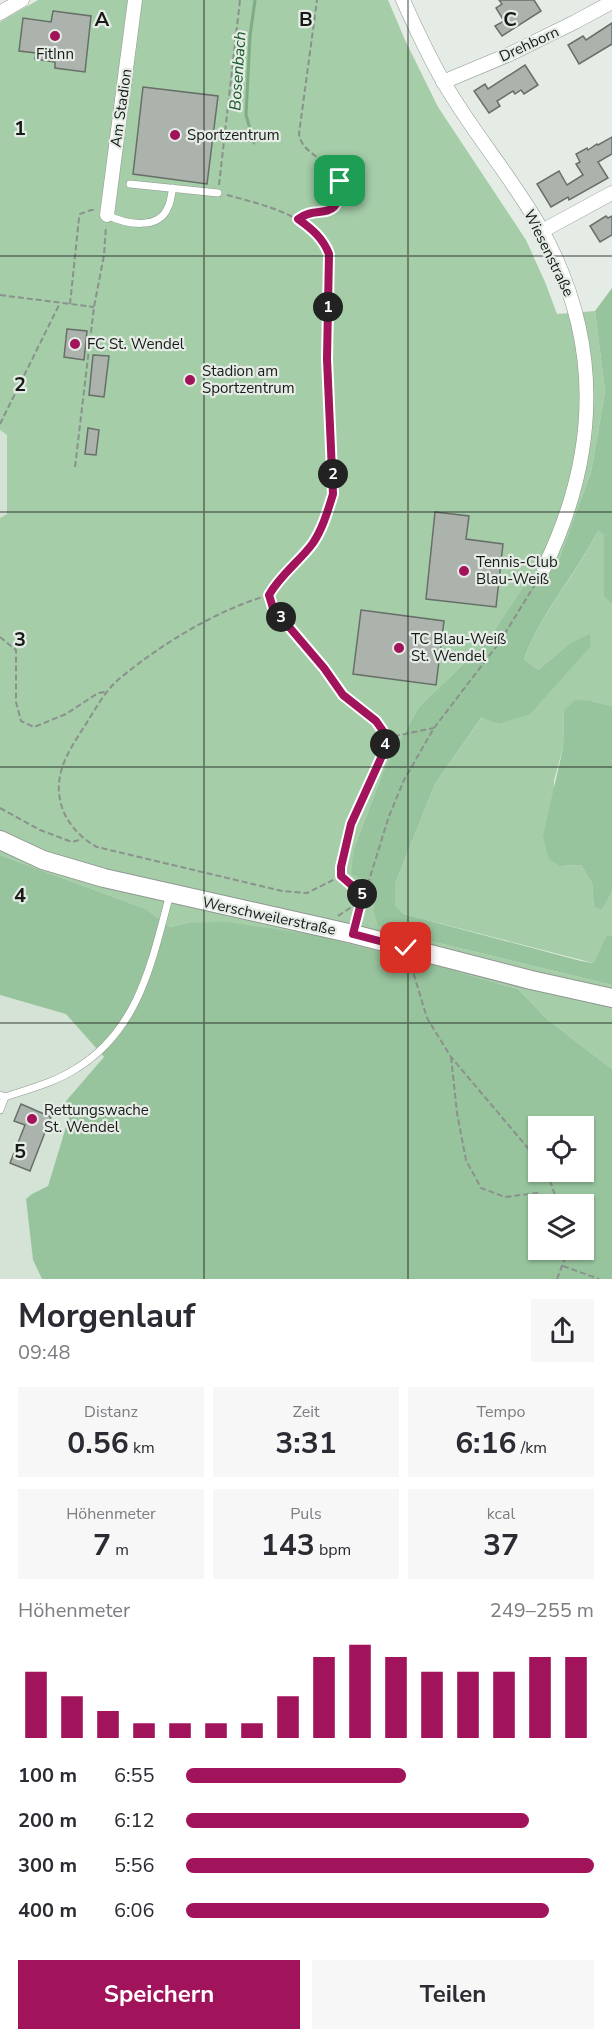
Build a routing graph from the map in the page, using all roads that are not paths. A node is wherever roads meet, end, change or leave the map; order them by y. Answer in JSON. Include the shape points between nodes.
{"nodes":[{"id":1,"x":22,"y":0,"type":"edge"},
{"id":2,"x":135,"y":0,"type":"edge"},
{"id":3,"x":403,"y":0,"type":"edge"},
{"id":4,"x":612,"y":2,"type":"edge"},
{"id":5,"x":0,"y":13,"type":"edge"},
{"id":6,"x":443,"y":82,"type":"junction"},
{"id":7,"x":130,"y":184,"type":"dead end"},
{"id":8,"x":173,"y":188,"type":"junction"},
{"id":9,"x":218,"y":193,"type":"road end"},
{"id":10,"x":612,"y":193,"type":"edge"},
{"id":11,"x":107,"y":215,"type":"joint"},
{"id":12,"x":542,"y":231,"type":"junction"},
{"id":13,"x":544,"y":568,"type":"road end"},
{"id":14,"x":0,"y":840,"type":"edge"},
{"id":15,"x":170,"y":894,"type":"junction"},
{"id":16,"x":612,"y":998,"type":"edge"},
{"id":17,"x":3,"y":1096,"type":"edge"},
{"id":18,"x":0,"y":1110,"type":"edge"}],
"edges":[{"from":1,"to":5,"type":"street"},
{"from":2,"to":11,"type":"street","name":"Am Stadion"},
{"from":3,"to":6,"type":"street","name":"Wiesenstraße"},
{"from":4,"to":6,"type":"street","name":"Drehborn","via":[[510,54]]},
{"from":6,"to":12,"type":"street","name":"Wiesenstraße"},
{"from":7,"to":8,"type":"lane"},
{"from":8,"to":9,"type":"lane"},
{"from":8,"to":11,"type":"lane","via":[[168,208],[153,222],[125,222]]},
{"from":10,"to":12,"type":"street"},
{"from":12,"to":13,"type":"street","name":"Wiesenstraße","via":[[573,299],[581,330],[586,407],[578,481],[560,536]]},
{"from":14,"to":15,"type":"main road","name":"Werschweilerstraße","via":[[43,860]]},
{"from":15,"to":16,"type":"main road","name":"Werschweilerstraße"},
{"from":15,"to":17,"type":"lane","via":[[145,982],[136,1004],[115,1034],[78,1068]]},
{"from":17,"to":18,"type":"lane"}]}
